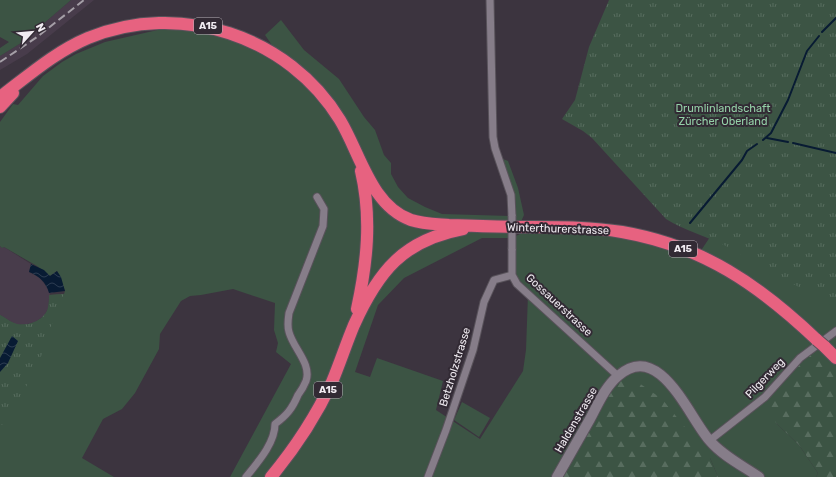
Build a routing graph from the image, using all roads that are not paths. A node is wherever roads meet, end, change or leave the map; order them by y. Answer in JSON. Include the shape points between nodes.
{"nodes":[{"id":1,"x":490,"y":0,"type":"edge"},
{"id":2,"x":25,"y":78,"type":"junction"},
{"id":3,"x":0,"y":97,"type":"edge"},
{"id":4,"x":0,"y":107,"type":"edge"},
{"id":5,"x":348,"y":135,"type":"junction"},
{"id":6,"x":317,"y":197,"type":"dead end"},
{"id":7,"x":482,"y":227,"type":"junction"},
{"id":8,"x":512,"y":275,"type":"junction"},
{"id":9,"x":354,"y":326,"type":"junction"},
{"id":10,"x":836,"y":331,"type":"edge"},
{"id":11,"x":836,"y":358,"type":"edge"},
{"id":12,"x":618,"y":376,"type":"junction"},
{"id":13,"x":709,"y":441,"type":"junction"},
{"id":14,"x":246,"y":477,"type":"edge"},
{"id":15,"x":271,"y":477,"type":"edge"},
{"id":16,"x":428,"y":477,"type":"edge"},
{"id":17,"x":557,"y":477,"type":"edge"},
{"id":18,"x":759,"y":477,"type":"edge"}],
"edges":[{"from":1,"to":8,"type":"street","name":"Gossauerstrasse","bridge":true,"via":[[493,137],[511,195]]},
{"from":2,"to":3,"type":"highway"},
{"from":2,"to":4,"type":"highway","number":"A15"},
{"from":2,"to":5,"type":"highway","number":"A15","via":[[61,52],[101,32],[151,22],[197,24],[244,37],[287,61],[322,95]]},
{"from":5,"to":7,"type":"highway","number":"A15","via":[[379,195],[391,208],[418,222]]},
{"from":5,"to":9,"type":"highway","number":"A15","via":[[362,175],[368,220],[366,266]]},
{"from":6,"to":14,"type":"street","via":[[324,209],[323,226],[288,322],[288,331],[304,363],[306,380],[287,415],[274,424],[272,439]]},
{"from":7,"to":9,"type":"highway","number":"A15","via":[[430,239],[401,256],[384,272]]},
{"from":7,"to":11,"type":"highway","name":"Winterthurerstrasse","number":"A15","via":[[603,230],[672,244],[704,257],[738,276],[773,301]]},
{"from":8,"to":12,"type":"street","name":"Gossauerstrasse","via":[[528,294]]},
{"from":8,"to":16,"type":"street","name":"Betzholzstrasse","via":[[494,280],[484,302],[473,350]]},
{"from":9,"to":15,"type":"highway","number":"A15","via":[[320,405]]},
{"from":10,"to":13,"type":"street","name":"Pilgerweg","via":[[800,358],[765,397]]},
{"from":12,"to":13,"type":"street","via":[[629,369],[641,366],[664,376]]},
{"from":12,"to":17,"type":"street","name":"Haldenstrasse","via":[[605,391]]},
{"from":13,"to":18,"type":"street","via":[[718,450]]}]}
